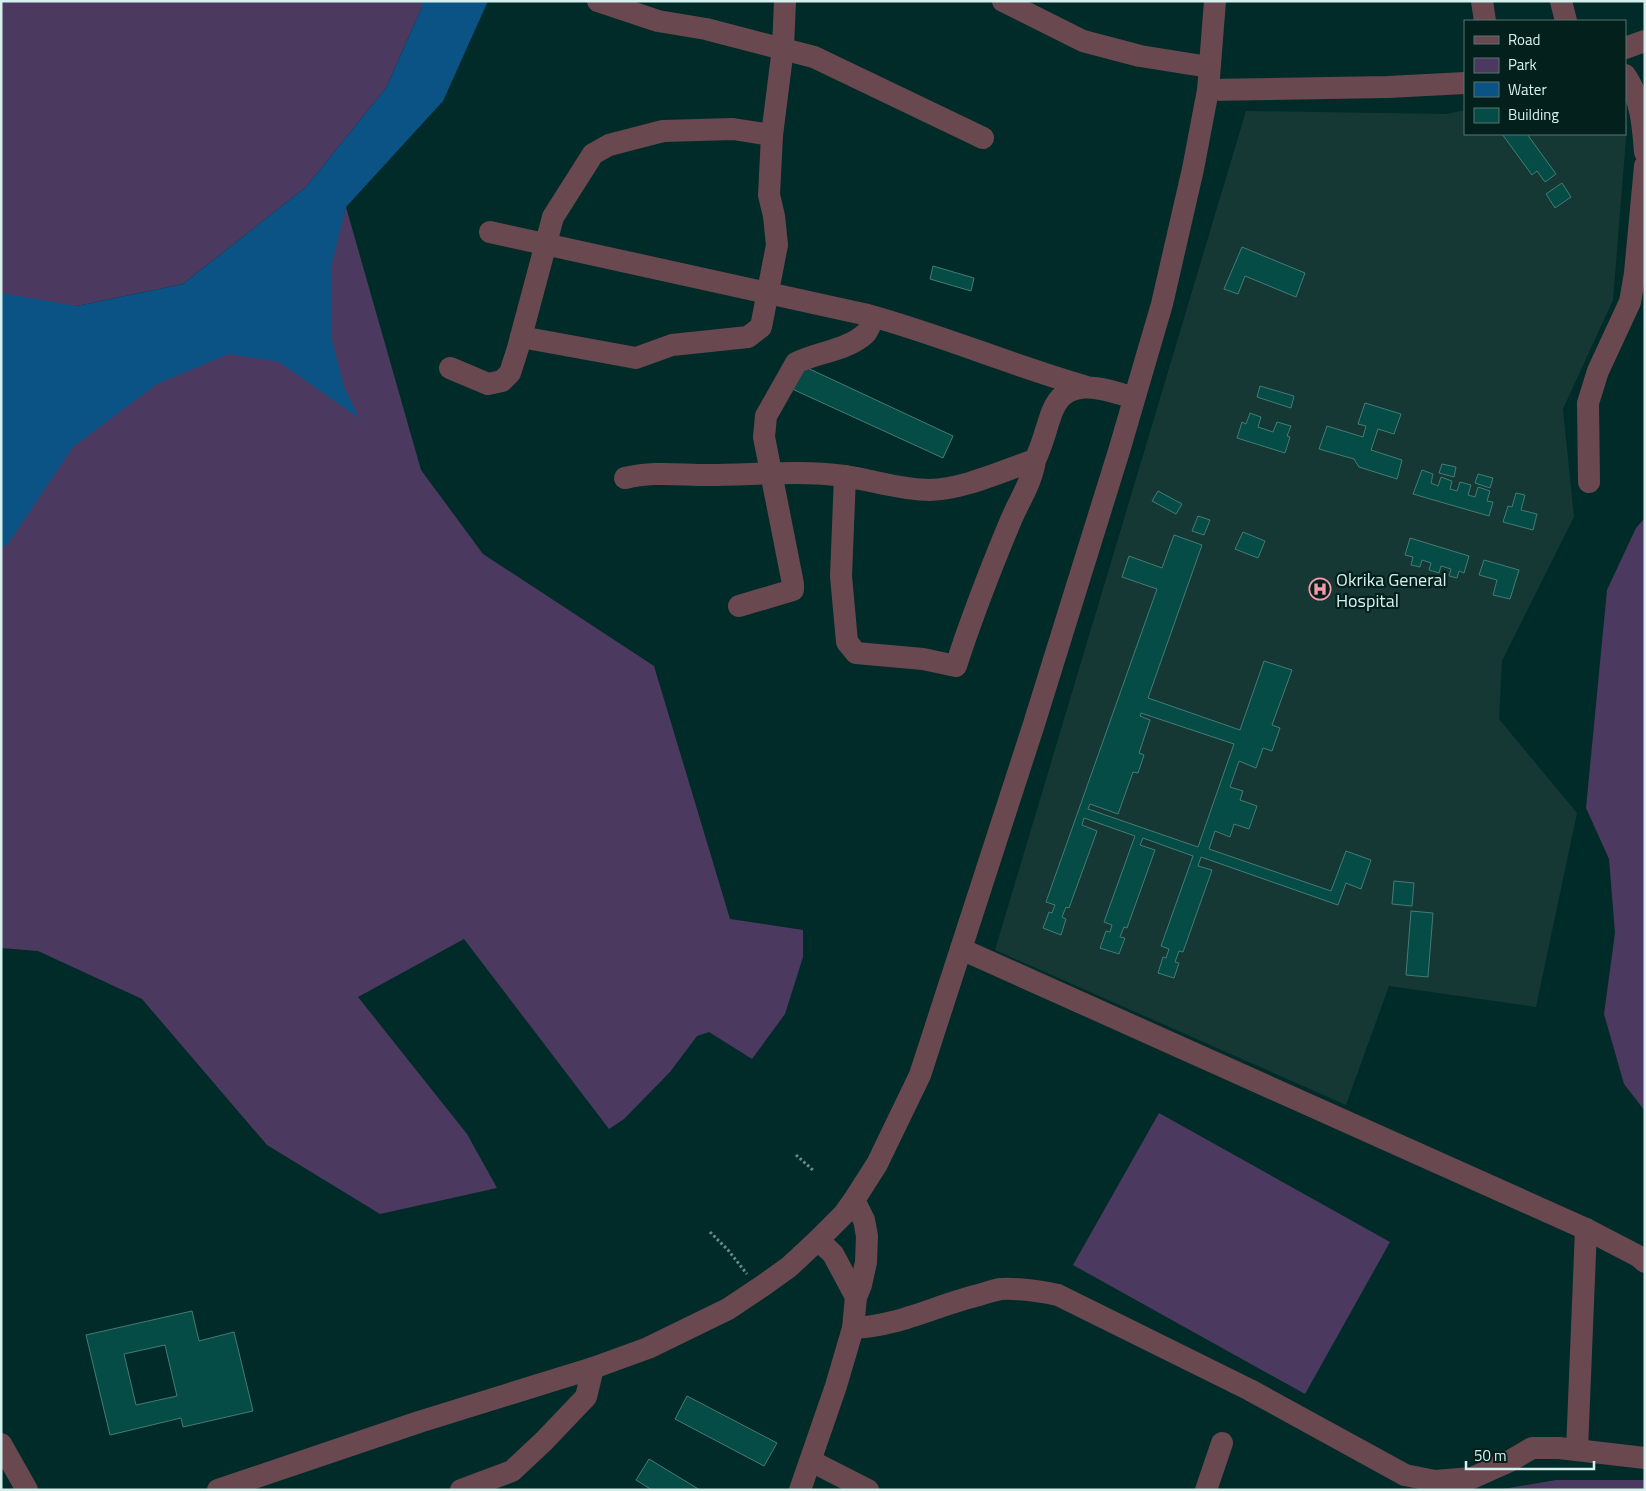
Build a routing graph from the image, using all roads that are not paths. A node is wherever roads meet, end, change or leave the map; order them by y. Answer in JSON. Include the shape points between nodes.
{"nodes":[{"id":1,"x":598,"y":1,"type":"edge"},
{"id":2,"x":784,"y":1,"type":"edge"},
{"id":3,"x":1003,"y":1,"type":"edge"},
{"id":4,"x":1215,"y":1,"type":"edge"},
{"id":5,"x":1482,"y":1,"type":"edge"},
{"id":6,"x":1561,"y":1,"type":"edge"},
{"id":7,"x":1485,"y":20,"type":"edge"},
{"id":8,"x":1566,"y":20,"type":"edge"},
{"id":9,"x":1645,"y":41,"type":"edge"},
{"id":10,"x":783,"y":48,"type":"junction"},
{"id":11,"x":1626,"y":48,"type":"edge"},
{"id":12,"x":1209,"y":67,"type":"junction"},
{"id":13,"x":1626,"y":76,"type":"edge"},
{"id":14,"x":1464,"y":83,"type":"edge"},
{"id":15,"x":1208,"y":90,"type":"junction"},
{"id":16,"x":772,"y":135,"type":"junction"},
{"id":17,"x":983,"y":138,"type":"dead end"},
{"id":18,"x":1645,"y":152,"type":"edge"},
{"id":19,"x":1645,"y":166,"type":"edge"},
{"id":20,"x":490,"y":232,"type":"dead end"},
{"id":21,"x":545,"y":244,"type":"junction"},
{"id":22,"x":769,"y":293,"type":"junction"},
{"id":23,"x":873,"y":317,"type":"junction"},
{"id":24,"x":521,"y":337,"type":"junction"},
{"id":25,"x":450,"y":368,"type":"dead end"},
{"id":26,"x":1084,"y":386,"type":"junction"},
{"id":27,"x":1134,"y":398,"type":"junction"},
{"id":28,"x":1035,"y":460,"type":"junction"},
{"id":29,"x":771,"y":474,"type":"junction"},
{"id":30,"x":845,"y":476,"type":"junction"},
{"id":31,"x":625,"y":478,"type":"dead end"},
{"id":32,"x":1589,"y":482,"type":"dead end"},
{"id":33,"x":739,"y":606,"type":"dead end"},
{"id":34,"x":961,"y":949,"type":"junction"},
{"id":35,"x":854,"y":1200,"type":"junction"},
{"id":36,"x":1586,"y":1229,"type":"junction"},
{"id":37,"x":818,"y":1240,"type":"junction"},
{"id":38,"x":1645,"y":1262,"type":"edge"},
{"id":39,"x":856,"y":1297,"type":"junction"},
{"id":40,"x":853,"y":1328,"type":"junction"},
{"id":41,"x":593,"y":1368,"type":"junction"},
{"id":42,"x":1222,"y":1443,"type":"dead end"},
{"id":43,"x":1,"y":1444,"type":"edge"},
{"id":44,"x":1576,"y":1450,"type":"junction"},
{"id":45,"x":1645,"y":1458,"type":"edge"},
{"id":46,"x":811,"y":1461,"type":"junction"},
{"id":47,"x":27,"y":1490,"type":"edge"},
{"id":48,"x":218,"y":1490,"type":"edge"},
{"id":49,"x":461,"y":1490,"type":"edge"},
{"id":50,"x":800,"y":1490,"type":"edge"},
{"id":51,"x":868,"y":1490,"type":"edge"},
{"id":52,"x":1206,"y":1490,"type":"edge"}],
"edges":[{"from":1,"to":10,"type":"street","via":[[658,21]]},
{"from":2,"to":10,"type":"street"},
{"from":3,"to":12,"type":"street","via":[[1083,41],[1140,56]]},
{"from":4,"to":12,"type":"street"},
{"from":5,"to":7,"type":"street"},
{"from":6,"to":8,"type":"street"},
{"from":9,"to":11,"type":"street"},
{"from":10,"to":16,"type":"street"},
{"from":10,"to":17,"type":"street","via":[[822,61]]},
{"from":12,"to":15,"type":"street"},
{"from":13,"to":18,"type":"street","via":[[1642,115]]},
{"from":14,"to":15,"type":"street"},
{"from":15,"to":27,"type":"street","via":[[1162,304]]},
{"from":16,"to":21,"type":"street","via":[[733,129],[663,131],[609,145],[593,154],[553,218]]},
{"from":16,"to":22,"type":"street","via":[[769,195],[777,245]]},
{"from":19,"to":32,"type":"street","via":[[1630,302],[1598,371],[1588,403]]},
{"from":20,"to":21,"type":"street"},
{"from":21,"to":22,"type":"street"},
{"from":21,"to":24,"type":"street"},
{"from":22,"to":23,"type":"street"},
{"from":22,"to":24,"type":"street","via":[[760,327],[748,337],[672,345],[636,358]]},
{"from":23,"to":26,"type":"street"},
{"from":23,"to":29,"type":"street","via":[[866,334],[843,347],[796,363],[766,416],[764,438]]},
{"from":24,"to":25,"type":"street","via":[[510,373],[502,381],[488,384]]},
{"from":26,"to":27,"type":"street"},
{"from":26,"to":28,"type":"street","via":[[1066,393],[1053,410]]},
{"from":27,"to":34,"type":"street"},
{"from":28,"to":30,"type":"street","via":[[957,486],[930,490]]},
{"from":28,"to":30,"type":"street","via":[[1033,474],[1012,518],[956,666],[923,659],[856,653],[847,642],[842,576]]},
{"from":29,"to":30,"type":"street"},
{"from":29,"to":31,"type":"street","via":[[641,474]]},
{"from":29,"to":33,"type":"street","via":[[793,590]]},
{"from":34,"to":35,"type":"street","via":[[920,1075],[877,1164]]},
{"from":34,"to":36,"type":"street"},
{"from":35,"to":37,"type":"street"},
{"from":35,"to":39,"type":"street","via":[[864,1220],[867,1236],[866,1262]]},
{"from":36,"to":38,"type":"street"},
{"from":36,"to":44,"type":"street"},
{"from":37,"to":39,"type":"street","via":[[833,1254]]},
{"from":37,"to":41,"type":"street","via":[[789,1267],[728,1310],[648,1348]]},
{"from":39,"to":40,"type":"street"},
{"from":40,"to":44,"type":"street","via":[[870,1328],[897,1321],[1000,1289],[1032,1289],[1058,1295],[1250,1390],[1405,1475],[1434,1481],[1472,1478],[1532,1448]]},
{"from":40,"to":46,"type":"street"},
{"from":41,"to":48,"type":"street"},
{"from":41,"to":49,"type":"street","via":[[586,1397],[512,1471]]},
{"from":42,"to":52,"type":"street"},
{"from":43,"to":47,"type":"street"},
{"from":44,"to":45,"type":"street"},
{"from":46,"to":50,"type":"street"},
{"from":46,"to":51,"type":"street"}]}
